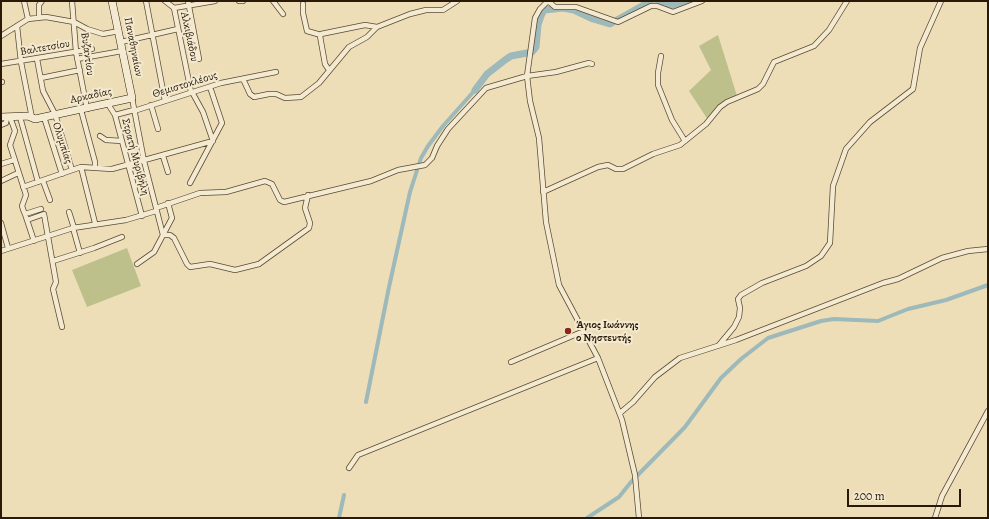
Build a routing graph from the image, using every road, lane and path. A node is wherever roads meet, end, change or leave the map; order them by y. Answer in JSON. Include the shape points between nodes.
{"nodes":[{"id":1,"x":24,"y":1,"type":"edge"},
{"id":2,"x":42,"y":1,"type":"edge"},
{"id":3,"x":72,"y":1,"type":"edge"},
{"id":4,"x":112,"y":1,"type":"edge"},
{"id":5,"x":146,"y":1,"type":"edge"},
{"id":6,"x":165,"y":1,"type":"edge"},
{"id":7,"x":215,"y":1,"type":"edge"},
{"id":8,"x":239,"y":1,"type":"edge"},
{"id":9,"x":243,"y":1,"type":"edge"},
{"id":10,"x":273,"y":1,"type":"edge"},
{"id":11,"x":457,"y":1,"type":"edge"},
{"id":12,"x":548,"y":1,"type":"edge"},
{"id":13,"x":702,"y":1,"type":"edge"},
{"id":14,"x":847,"y":1,"type":"edge"},
{"id":15,"x":941,"y":1,"type":"edge"},
{"id":16,"x":188,"y":4,"type":"edge"},
{"id":17,"x":304,"y":4,"type":"dead end"},
{"id":18,"x":174,"y":8,"type":"junction"},
{"id":19,"x":283,"y":14,"type":"dead end"},
{"id":20,"x":39,"y":18,"type":"junction"},
{"id":21,"x":28,"y":19,"type":"junction"},
{"id":22,"x":74,"y":22,"type":"junction"},
{"id":23,"x":17,"y":26,"type":"junction"},
{"id":24,"x":377,"y":26,"type":"junction"},
{"id":25,"x":178,"y":30,"type":"junction"},
{"id":26,"x":119,"y":32,"type":"junction"},
{"id":27,"x":2,"y":34,"type":"edge"},
{"id":28,"x":152,"y":35,"type":"junction"},
{"id":29,"x":321,"y":35,"type":"junction"},
{"id":30,"x":121,"y":42,"type":"junction"},
{"id":31,"x":92,"y":49,"type":"dead end"},
{"id":32,"x":122,"y":50,"type":"junction"},
{"id":33,"x":76,"y":52,"type":"junction"},
{"id":34,"x":661,"y":56,"type":"dead end"},
{"id":35,"x":38,"y":59,"type":"junction"},
{"id":36,"x":77,"y":59,"type":"junction"},
{"id":37,"x":199,"y":59,"type":"dead end"},
{"id":38,"x":21,"y":62,"type":"junction"},
{"id":39,"x":1,"y":64,"type":"edge"},
{"id":40,"x":592,"y":64,"type":"dead end"},
{"id":41,"x":80,"y":70,"type":"junction"},
{"id":42,"x":329,"y":70,"type":"junction"},
{"id":43,"x":276,"y":72,"type":"dead end"},
{"id":44,"x":528,"y":76,"type":"junction"},
{"id":45,"x":41,"y":78,"type":"junction"},
{"id":46,"x":242,"y":79,"type":"junction"},
{"id":47,"x":210,"y":87,"type":"junction"},
{"id":48,"x":192,"y":92,"type":"junction"},
{"id":49,"x":132,"y":98,"type":"junction"},
{"id":50,"x":165,"y":101,"type":"junction"},
{"id":51,"x":108,"y":104,"type":"junction"},
{"id":52,"x":152,"y":105,"type":"junction"},
{"id":53,"x":84,"y":109,"type":"junction"},
{"id":54,"x":134,"y":110,"type":"junction"},
{"id":55,"x":55,"y":114,"type":"junction"},
{"id":56,"x":116,"y":116,"type":"junction"},
{"id":57,"x":6,"y":117,"type":"edge"},
{"id":58,"x":20,"y":117,"type":"junction"},
{"id":59,"x":44,"y":117,"type":"junction"},
{"id":60,"x":32,"y":118,"type":"junction"},
{"id":61,"x":1,"y":125,"type":"edge"},
{"id":62,"x":158,"y":129,"type":"dead end"},
{"id":63,"x":100,"y":136,"type":"dead end"},
{"id":64,"x":122,"y":141,"type":"junction"},
{"id":65,"x":213,"y":141,"type":"junction"},
{"id":66,"x":685,"y":141,"type":"junction"},
{"id":67,"x":163,"y":156,"type":"junction"},
{"id":68,"x":14,"y":160,"type":"junction"},
{"id":69,"x":144,"y":161,"type":"junction"},
{"id":70,"x":1,"y":164,"type":"edge"},
{"id":71,"x":128,"y":165,"type":"junction"},
{"id":72,"x":81,"y":167,"type":"junction"},
{"id":73,"x":95,"y":167,"type":"junction"},
{"id":74,"x":72,"y":170,"type":"junction"},
{"id":75,"x":168,"y":172,"type":"dead end"},
{"id":76,"x":18,"y":173,"type":"junction"},
{"id":77,"x":62,"y":174,"type":"junction"},
{"id":78,"x":1,"y":181,"type":"edge"},
{"id":79,"x":40,"y":181,"type":"junction"},
{"id":80,"x":190,"y":183,"type":"dead end"},
{"id":81,"x":23,"y":188,"type":"junction"},
{"id":82,"x":543,"y":192,"type":"junction"},
{"id":83,"x":308,"y":195,"type":"junction"},
{"id":84,"x":50,"y":200,"type":"dead end"},
{"id":85,"x":168,"y":203,"type":"junction"},
{"id":86,"x":41,"y":209,"type":"dead end"},
{"id":87,"x":156,"y":209,"type":"junction"},
{"id":88,"x":70,"y":212,"type":"dead end"},
{"id":89,"x":25,"y":214,"type":"junction"},
{"id":90,"x":142,"y":216,"type":"junction"},
{"id":91,"x":27,"y":220,"type":"junction"},
{"id":92,"x":1,"y":223,"type":"edge"},
{"id":93,"x":95,"y":224,"type":"junction"},
{"id":94,"x":73,"y":228,"type":"junction"},
{"id":95,"x":163,"y":235,"type":"junction"},
{"id":96,"x":50,"y":236,"type":"junction"},
{"id":97,"x":122,"y":237,"type":"dead end"},
{"id":98,"x":34,"y":241,"type":"junction"},
{"id":99,"x":8,"y":248,"type":"junction"},
{"id":100,"x":988,"y":249,"type":"edge"},
{"id":101,"x":1,"y":251,"type":"edge"},
{"id":102,"x":80,"y":253,"type":"junction"},
{"id":103,"x":53,"y":261,"type":"junction"},
{"id":104,"x":137,"y":264,"type":"dead end"},
{"id":105,"x":62,"y":327,"type":"dead end"},
{"id":106,"x":584,"y":331,"type":"junction"},
{"id":107,"x":719,"y":345,"type":"junction"},
{"id":108,"x":598,"y":358,"type":"junction"},
{"id":109,"x":511,"y":362,"type":"dead end"},
{"id":110,"x":988,"y":411,"type":"edge"},
{"id":111,"x":620,"y":413,"type":"junction"},
{"id":112,"x":349,"y":468,"type":"dead end"},
{"id":113,"x":639,"y":518,"type":"edge"},
{"id":114,"x":935,"y":518,"type":"edge"}],
"edges":[{"from":1,"to":21,"type":"street"},
{"from":2,"to":20,"type":"street"},
{"from":3,"to":22,"type":"street","name":"Βυζαντίου"},
{"from":4,"to":26,"type":"street","name":"Παναθηναίων"},
{"from":5,"to":28,"type":"street"},
{"from":6,"to":18,"type":"street"},
{"from":7,"to":16,"type":"street"},
{"from":8,"to":9,"type":"street"},
{"from":10,"to":19,"type":"street"},
{"from":11,"to":24,"type":"street","via":[[443,10],[421,11]]},
{"from":12,"to":13,"type":"street","via":[[556,7],[576,7],[618,22],[651,6],[672,12]]},
{"from":12,"to":44,"type":"street","via":[[535,18]]},
{"from":14,"to":66,"type":"street","via":[[829,30],[814,46],[774,62],[758,89],[727,102]]},
{"from":15,"to":107,"type":"street","via":[[920,48],[913,89],[870,122],[846,149],[833,186],[830,243],[821,256],[806,266],[762,283],[741,295],[738,299],[740,308],[734,327]]},
{"from":16,"to":18,"type":"street"},
{"from":16,"to":37,"type":"street"},
{"from":17,"to":29,"type":"street","via":[[307,31]]},
{"from":18,"to":25,"type":"street","name":"Αλκιβιάδου"},
{"from":20,"to":21,"type":"street"},
{"from":20,"to":22,"type":"street"},
{"from":21,"to":23,"type":"street"},
{"from":22,"to":26,"type":"street","via":[[103,34]]},
{"from":22,"to":33,"type":"street","name":"Βυζαντίου"},
{"from":23,"to":27,"type":"street"},
{"from":23,"to":38,"type":"street"},
{"from":24,"to":29,"type":"street","via":[[365,25]]},
{"from":24,"to":42,"type":"street","via":[[367,37],[349,47]]},
{"from":25,"to":28,"type":"street"},
{"from":25,"to":48,"type":"street","name":"Αλκιβιάδου"},
{"from":26,"to":30,"type":"street","name":"Παναθηναίων"},
{"from":28,"to":30,"type":"street"},
{"from":28,"to":50,"type":"street"},
{"from":29,"to":42,"type":"street","via":[[325,64]]},
{"from":30,"to":32,"type":"street","name":"Παναθηναίων"},
{"from":31,"to":33,"type":"street","name":"Βαλτετσίου"},
{"from":32,"to":36,"type":"street"},
{"from":32,"to":49,"type":"street","name":"Παναθηναίων"},
{"from":33,"to":35,"type":"street","name":"Βαλτετσίου"},
{"from":33,"to":36,"type":"street","name":"Βυζαντίου"},
{"from":34,"to":66,"type":"street","via":[[658,86],[672,120]]},
{"from":35,"to":38,"type":"street","name":"Βαλτετσίου"},
{"from":35,"to":45,"type":"street"},
{"from":36,"to":41,"type":"street","name":"Βυζαντίου"},
{"from":38,"to":39,"type":"street","name":"Βαλτετσίου"},
{"from":38,"to":60,"type":"street"},
{"from":40,"to":44,"type":"street"},
{"from":41,"to":45,"type":"street"},
{"from":41,"to":53,"type":"street","name":"Βυζαντίου"},
{"from":42,"to":46,"type":"street","via":[[309,93],[290,99],[273,94],[254,97]]},
{"from":43,"to":46,"type":"street","name":"Θεμιστοκλέους"},
{"from":44,"to":82,"type":"street","via":[[530,101],[539,138]]},
{"from":44,"to":83,"type":"street","via":[[491,86],[480,94],[448,129],[432,158],[425,165],[393,171],[359,184]]},
{"from":45,"to":55,"type":"street","via":[[43,91]]},
{"from":46,"to":47,"type":"street","name":"Θεμιστοκλέους"},
{"from":47,"to":48,"type":"street","name":"Θεμιστοκλέους"},
{"from":47,"to":65,"type":"street","via":[[222,121]]},
{"from":48,"to":50,"type":"street","name":"Θεμιστοκλέους"},
{"from":48,"to":65,"type":"street","name":"Αλκιβιάδου","via":[[203,112]]},
{"from":49,"to":51,"type":"street","name":"Αρκαδίας"},
{"from":49,"to":54,"type":"street"},
{"from":50,"to":52,"type":"street","name":"Θεμιστοκλέους"},
{"from":51,"to":53,"type":"street","name":"Αρκαδίας"},
{"from":51,"to":56,"type":"street","name":"Στρατή Μυριβήλη"},
{"from":52,"to":54,"type":"street","name":"Θεμιστοκλέους"},
{"from":52,"to":62,"type":"street"},
{"from":53,"to":55,"type":"street","name":"Αρκαδίας"},
{"from":53,"to":73,"type":"street","name":"Βυζαντίου"},
{"from":54,"to":56,"type":"street","name":"Θεμιστοκλέους"},
{"from":54,"to":69,"type":"street"},
{"from":55,"to":59,"type":"street","name":"Αρκαδίας"},
{"from":55,"to":74,"type":"street"},
{"from":56,"to":64,"type":"street","name":"Στρατή Μυριβήλη"},
{"from":57,"to":58,"type":"street","name":"Αρκαδίας"},
{"from":57,"to":61,"type":"street","via":[[6,123]]},
{"from":57,"to":68,"type":"street","via":[[15,129],[10,145]]},
{"from":58,"to":60,"type":"street","name":"Αρκαδίας"},
{"from":58,"to":79,"type":"street"},
{"from":59,"to":60,"type":"street","name":"Αρκαδίας"},
{"from":59,"to":77,"type":"street","name":"Ολυμπίας"},
{"from":63,"to":64,"type":"street","via":[[106,140]]},
{"from":64,"to":71,"type":"street","name":"Στρατή Μυριβήλη"},
{"from":65,"to":67,"type":"street"},
{"from":65,"to":80,"type":"street"},
{"from":66,"to":82,"type":"street","via":[[623,170],[605,165]]},
{"from":67,"to":69,"type":"street"},
{"from":67,"to":75,"type":"street"},
{"from":68,"to":70,"type":"street"},
{"from":68,"to":76,"type":"street"},
{"from":69,"to":71,"type":"street"},
{"from":69,"to":87,"type":"street"},
{"from":71,"to":73,"type":"street","via":[[112,169]]},
{"from":71,"to":90,"type":"street","name":"Στρατή Μυριβήλη"},
{"from":72,"to":73,"type":"street"},
{"from":72,"to":74,"type":"street"},
{"from":72,"to":93,"type":"street"},
{"from":74,"to":77,"type":"street"},
{"from":76,"to":78,"type":"street"},
{"from":76,"to":81,"type":"street"},
{"from":77,"to":79,"type":"street"},
{"from":79,"to":81,"type":"street"},
{"from":79,"to":84,"type":"street"},
{"from":81,"to":89,"type":"street","via":[[26,195],[22,206]]},
{"from":82,"to":106,"type":"street","via":[[557,279]]},
{"from":83,"to":85,"type":"street","via":[[282,202],[273,184],[266,181],[226,192],[200,193]]},
{"from":83,"to":95,"type":"street","via":[[305,208],[309,228],[279,251],[253,266],[235,270],[210,264],[190,267],[174,238]]},
{"from":85,"to":87,"type":"street"},
{"from":85,"to":95,"type":"street","via":[[172,218]]},
{"from":86,"to":89,"type":"street"},
{"from":87,"to":90,"type":"street"},
{"from":87,"to":95,"type":"street"},
{"from":88,"to":94,"type":"street"},
{"from":89,"to":91,"type":"street"},
{"from":90,"to":93,"type":"street"},
{"from":91,"to":96,"type":"street","via":[[44,214]]},
{"from":91,"to":98,"type":"street"},
{"from":92,"to":99,"type":"street"},
{"from":93,"to":94,"type":"street"},
{"from":94,"to":96,"type":"street"},
{"from":94,"to":102,"type":"street"},
{"from":95,"to":104,"type":"street","via":[[154,252]]},
{"from":96,"to":98,"type":"street"},
{"from":96,"to":103,"type":"street"},
{"from":97,"to":102,"type":"street"},
{"from":98,"to":99,"type":"street"},
{"from":99,"to":101,"type":"street"},
{"from":100,"to":107,"type":"street","via":[[942,258],[898,279]]},
{"from":102,"to":103,"type":"street"},
{"from":103,"to":105,"type":"street","via":[[56,282],[53,289]]},
{"from":106,"to":108,"type":"street"},
{"from":106,"to":109,"type":"street"},
{"from":107,"to":111,"type":"street","via":[[688,354],[673,362]]},
{"from":108,"to":111,"type":"street"},
{"from":108,"to":112,"type":"street","via":[[358,455]]},
{"from":110,"to":114,"type":"street","via":[[942,496]]},
{"from":111,"to":113,"type":"street","via":[[636,477]]}]}
